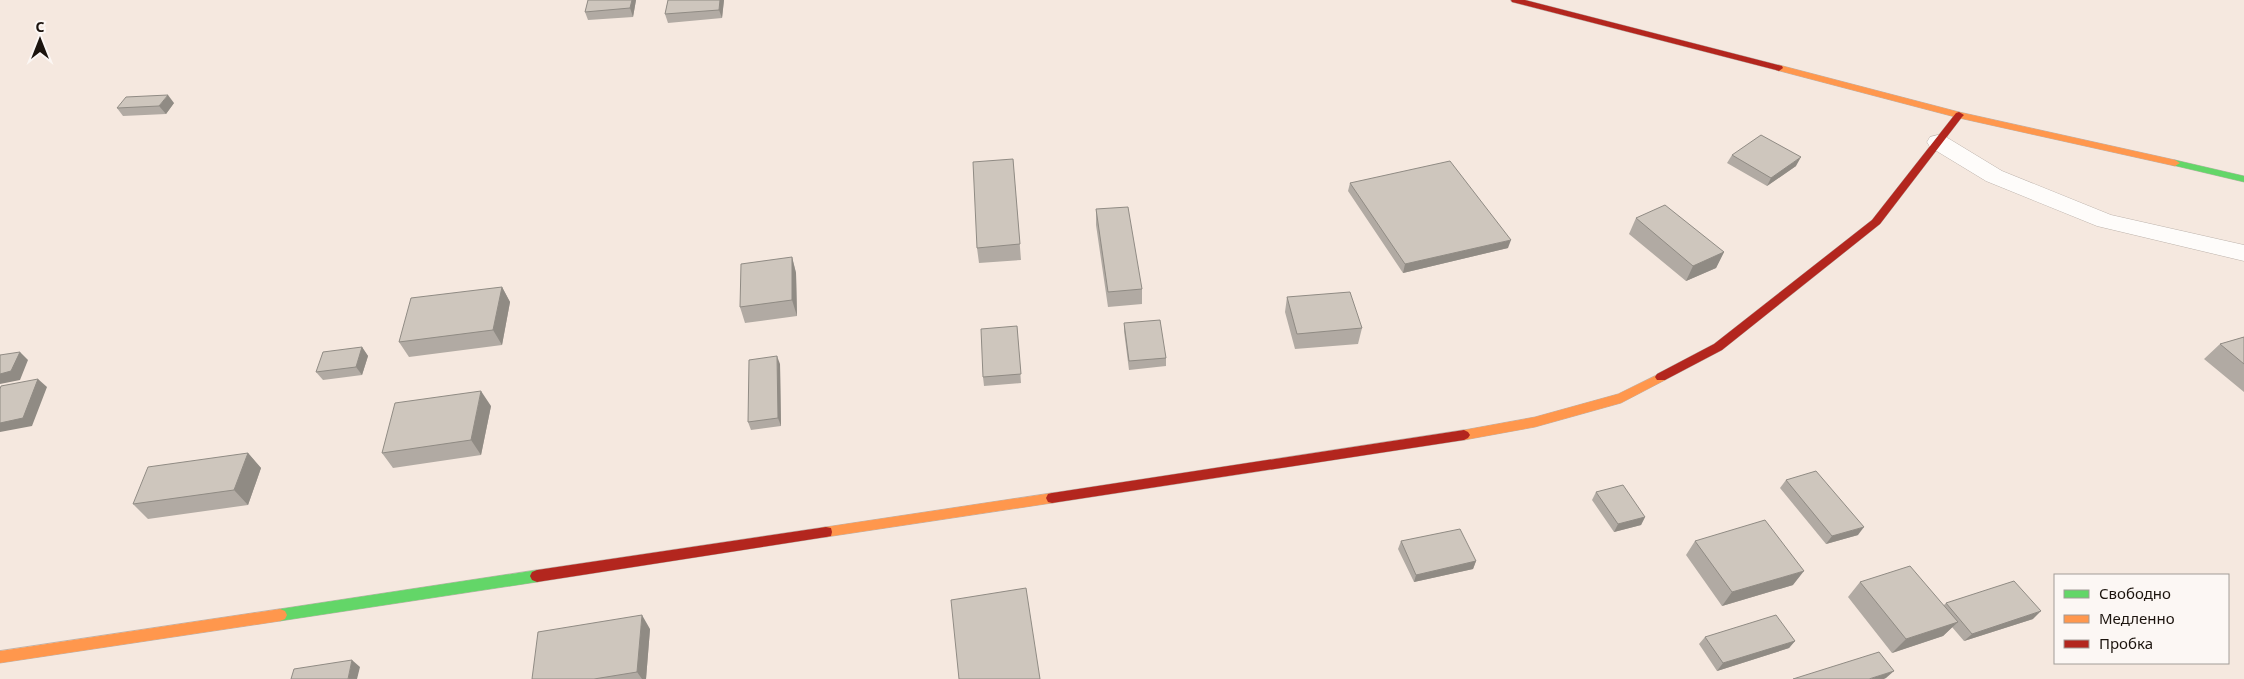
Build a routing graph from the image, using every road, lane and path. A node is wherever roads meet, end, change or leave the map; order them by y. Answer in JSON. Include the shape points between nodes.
{"nodes":[{"id":1,"x":1515,"y":0,"type":"edge"},
{"id":2,"x":1959,"y":115,"type":"junction"},
{"id":3,"x":1938,"y":142,"type":"junction"},
{"id":4,"x":2244,"y":179,"type":"edge"},
{"id":5,"x":2244,"y":253,"type":"edge"},
{"id":6,"x":0,"y":657,"type":"edge"}],
"edges":[{"from":1,"to":2,"type":"street"},
{"from":2,"to":3,"type":"street"},
{"from":2,"to":4,"type":"street"},
{"from":3,"to":5,"type":"lane","via":[[1994,176],[2105,221]]},
{"from":3,"to":6,"type":"street","via":[[1876,222],[1718,348],[1621,398],[1535,422]]}]}
